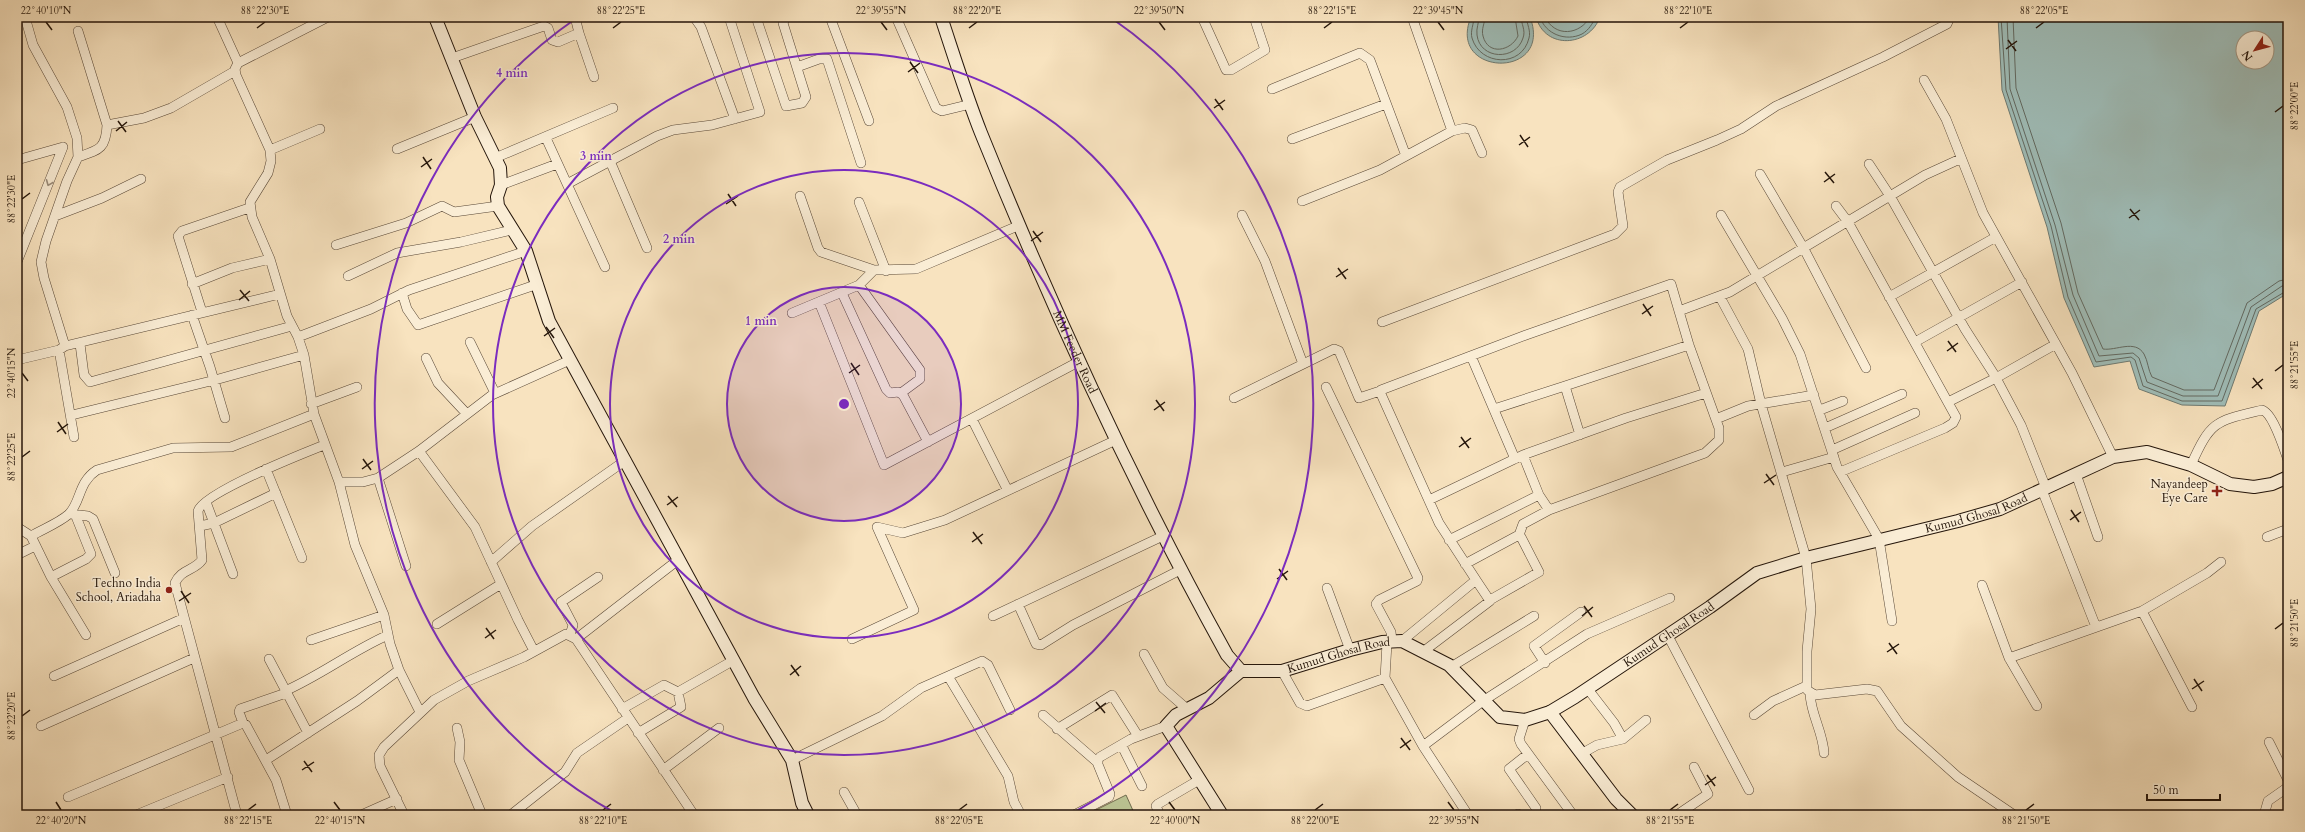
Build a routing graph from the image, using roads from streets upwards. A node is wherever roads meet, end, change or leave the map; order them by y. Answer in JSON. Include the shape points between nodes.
{"nodes":[{"id":1,"x":25,"y":17,"type":"edge"},
{"id":2,"x":217,"y":17,"type":"edge"},
{"id":3,"x":328,"y":17,"type":"edge"},
{"id":4,"x":435,"y":17,"type":"edge"},
{"id":5,"x":575,"y":17,"type":"edge"},
{"id":6,"x":694,"y":17,"type":"edge"},
{"id":7,"x":729,"y":17,"type":"edge"},
{"id":8,"x":756,"y":17,"type":"edge"},
{"id":9,"x":786,"y":17,"type":"edge"},
{"id":10,"x":830,"y":17,"type":"edge"},
{"id":11,"x":896,"y":17,"type":"edge"},
{"id":12,"x":941,"y":17,"type":"edge"},
{"id":13,"x":1202,"y":17,"type":"edge"},
{"id":14,"x":1254,"y":17,"type":"edge"},
{"id":15,"x":1412,"y":17,"type":"edge"},
{"id":16,"x":1950,"y":17,"type":"edge"},
{"id":17,"x":78,"y":31,"type":"dead end"},
{"id":18,"x":579,"y":33,"type":"junction"},
{"id":19,"x":452,"y":58,"type":"junction"},
{"id":20,"x":237,"y":67,"type":"junction"},
{"id":21,"x":797,"y":67,"type":"junction"},
{"id":22,"x":594,"y":77,"type":"dead end"},
{"id":23,"x":1924,"y":80,"type":"dead end"},
{"id":24,"x":1272,"y":89,"type":"dead end"},
{"id":25,"x":971,"y":104,"type":"junction"},
{"id":26,"x":1386,"y":104,"type":"junction"},
{"id":27,"x":614,"y":108,"type":"dead end"},
{"id":28,"x":475,"y":117,"type":"junction"},
{"id":29,"x":734,"y":119,"type":"junction"},
{"id":30,"x":869,"y":121,"type":"dead end"},
{"id":31,"x":107,"y":125,"type":"junction"},
{"id":32,"x":320,"y":129,"type":"dead end"},
{"id":33,"x":1452,"y":131,"type":"junction"},
{"id":34,"x":546,"y":138,"type":"junction"},
{"id":35,"x":1292,"y":139,"type":"dead end"},
{"id":36,"x":397,"y":149,"type":"dead end"},
{"id":37,"x":270,"y":150,"type":"junction"},
{"id":38,"x":1482,"y":153,"type":"dead end"},
{"id":39,"x":1406,"y":156,"type":"junction"},
{"id":40,"x":78,"y":157,"type":"junction"},
{"id":41,"x":495,"y":158,"type":"junction"},
{"id":42,"x":1960,"y":158,"type":"junction"},
{"id":43,"x":17,"y":160,"type":"edge"},
{"id":44,"x":610,"y":161,"type":"junction"},
{"id":45,"x":861,"y":163,"type":"dead end"},
{"id":46,"x":557,"y":164,"type":"junction"},
{"id":47,"x":1868,"y":164,"type":"dead end"},
{"id":48,"x":1760,"y":174,"type":"dead end"},
{"id":49,"x":141,"y":179,"type":"dead end"},
{"id":50,"x":567,"y":184,"type":"junction"},
{"id":51,"x":501,"y":185,"type":"junction"},
{"id":52,"x":800,"y":196,"type":"dead end"},
{"id":53,"x":1890,"y":196,"type":"junction"},
{"id":54,"x":1302,"y":201,"type":"dead end"},
{"id":55,"x":859,"y":202,"type":"dead end"},
{"id":56,"x":498,"y":206,"type":"junction"},
{"id":57,"x":1836,"y":206,"type":"dead end"},
{"id":58,"x":250,"y":208,"type":"junction"},
{"id":59,"x":1242,"y":215,"type":"dead end"},
{"id":60,"x":1721,"y":215,"type":"dead end"},
{"id":61,"x":55,"y":216,"type":"junction"},
{"id":62,"x":1848,"y":222,"type":"junction"},
{"id":63,"x":1020,"y":225,"type":"junction"},
{"id":64,"x":512,"y":230,"type":"junction"},
{"id":65,"x":1996,"y":237,"type":"junction"},
{"id":66,"x":336,"y":245,"type":"dead end"},
{"id":67,"x":1803,"y":247,"type":"junction"},
{"id":68,"x":647,"y":248,"type":"dead end"},
{"id":69,"x":526,"y":251,"type":"junction"},
{"id":70,"x":270,"y":259,"type":"junction"},
{"id":71,"x":17,"y":262,"type":"edge"},
{"id":72,"x":605,"y":267,"type":"dead end"},
{"id":73,"x":874,"y":270,"type":"junction"},
{"id":74,"x":886,"y":271,"type":"junction"},
{"id":75,"x":1934,"y":271,"type":"junction"},
{"id":76,"x":348,"y":276,"type":"dead end"},
{"id":77,"x":1758,"y":277,"type":"junction"},
{"id":78,"x":2022,"y":282,"type":"junction"},
{"id":79,"x":192,"y":284,"type":"junction"},
{"id":80,"x":538,"y":284,"type":"junction"},
{"id":81,"x":859,"y":285,"type":"junction"},
{"id":82,"x":402,"y":293,"type":"junction"},
{"id":83,"x":842,"y":293,"type":"junction"},
{"id":84,"x":280,"y":294,"type":"junction"},
{"id":85,"x":1720,"y":297,"type":"junction"},
{"id":86,"x":1889,"y":297,"type":"junction"},
{"id":87,"x":819,"y":302,"type":"junction"},
{"id":88,"x":1679,"y":310,"type":"junction"},
{"id":89,"x":202,"y":312,"type":"junction"},
{"id":90,"x":792,"y":313,"type":"dead end"},
{"id":91,"x":192,"y":315,"type":"junction"},
{"id":92,"x":1959,"y":318,"type":"junction"},
{"id":93,"x":1382,"y":322,"type":"dead end"},
{"id":94,"x":292,"y":326,"type":"junction"},
{"id":95,"x":298,"y":336,"type":"junction"},
{"id":96,"x":470,"y":342,"type":"dead end"},
{"id":97,"x":1915,"y":342,"type":"junction"},
{"id":98,"x":80,"y":344,"type":"junction"},
{"id":99,"x":2056,"y":344,"type":"junction"},
{"id":100,"x":1690,"y":345,"type":"junction"},
{"id":101,"x":62,"y":348,"type":"junction"},
{"id":102,"x":205,"y":351,"type":"junction"},
{"id":103,"x":304,"y":355,"type":"junction"},
{"id":104,"x":1471,"y":356,"type":"junction"},
{"id":105,"x":426,"y":358,"type":"dead end"},
{"id":106,"x":17,"y":360,"type":"edge"},
{"id":107,"x":570,"y":360,"type":"junction"},
{"id":108,"x":1080,"y":361,"type":"junction"},
{"id":109,"x":1303,"y":364,"type":"junction"},
{"id":110,"x":1866,"y":368,"type":"dead end"},
{"id":111,"x":1996,"y":378,"type":"junction"},
{"id":112,"x":215,"y":380,"type":"junction"},
{"id":113,"x":1565,"y":386,"type":"junction"},
{"id":114,"x":357,"y":387,"type":"dead end"},
{"id":115,"x":1326,"y":387,"type":"dead end"},
{"id":116,"x":1380,"y":391,"type":"junction"},
{"id":117,"x":495,"y":393,"type":"junction"},
{"id":118,"x":901,"y":393,"type":"junction"},
{"id":119,"x":1706,"y":394,"type":"junction"},
{"id":120,"x":1902,"y":394,"type":"dead end"},
{"id":121,"x":1814,"y":395,"type":"junction"},
{"id":122,"x":1234,"y":398,"type":"dead end"},
{"id":123,"x":1843,"y":401,"type":"dead end"},
{"id":124,"x":1948,"y":402,"type":"junction"},
{"id":125,"x":312,"y":404,"type":"junction"},
{"id":126,"x":1761,"y":404,"type":"junction"},
{"id":127,"x":1494,"y":408,"type":"junction"},
{"id":128,"x":1820,"y":410,"type":"junction"},
{"id":129,"x":466,"y":413,"type":"junction"},
{"id":130,"x":1915,"y":413,"type":"dead end"},
{"id":131,"x":314,"y":414,"type":"junction"},
{"id":132,"x":72,"y":415,"type":"junction"},
{"id":133,"x":225,"y":418,"type":"dead end"},
{"id":134,"x":1716,"y":419,"type":"junction"},
{"id":135,"x":972,"y":420,"type":"junction"},
{"id":136,"x":1825,"y":428,"type":"junction"},
{"id":137,"x":1580,"y":435,"type":"junction"},
{"id":138,"x":74,"y":438,"type":"dead end"},
{"id":139,"x":1116,"y":440,"type":"junction"},
{"id":140,"x":928,"y":442,"type":"junction"},
{"id":141,"x":324,"y":445,"type":"junction"},
{"id":142,"x":419,"y":451,"type":"junction"},
{"id":143,"x":1833,"y":453,"type":"junction"},
{"id":144,"x":1519,"y":457,"type":"junction"},
{"id":145,"x":2113,"y":457,"type":"junction"},
{"id":146,"x":626,"y":460,"type":"junction"},
{"id":147,"x":2288,"y":460,"type":"edge"},
{"id":148,"x":2191,"y":465,"type":"junction"},
{"id":149,"x":266,"y":469,"type":"junction"},
{"id":150,"x":1782,"y":472,"type":"junction"},
{"id":151,"x":1840,"y":472,"type":"junction"},
{"id":152,"x":2076,"y":474,"type":"junction"},
{"id":153,"x":2288,"y":477,"type":"edge"},
{"id":154,"x":378,"y":478,"type":"junction"},
{"id":155,"x":339,"y":482,"type":"junction"},
{"id":156,"x":1008,"y":489,"type":"junction"},
{"id":157,"x":2044,"y":489,"type":"junction"},
{"id":158,"x":276,"y":493,"type":"junction"},
{"id":159,"x":1539,"y":495,"type":"junction"},
{"id":160,"x":1429,"y":500,"type":"junction"},
{"id":161,"x":206,"y":502,"type":"junction"},
{"id":162,"x":1549,"y":510,"type":"junction"},
{"id":163,"x":72,"y":514,"type":"junction"},
{"id":164,"x":214,"y":523,"type":"junction"},
{"id":165,"x":200,"y":526,"type":"junction"},
{"id":166,"x":17,"y":527,"type":"edge"},
{"id":167,"x":2288,"y":529,"type":"edge"},
{"id":168,"x":1165,"y":535,"type":"junction"},
{"id":169,"x":31,"y":536,"type":"junction"},
{"id":170,"x":1519,"y":536,"type":"junction"},
{"id":171,"x":2098,"y":537,"type":"dead end"},
{"id":172,"x":2267,"y":537,"type":"dead end"},
{"id":173,"x":1878,"y":539,"type":"junction"},
{"id":174,"x":1449,"y":540,"type":"junction"},
{"id":175,"x":35,"y":546,"type":"junction"},
{"id":176,"x":17,"y":554,"type":"edge"},
{"id":177,"x":302,"y":558,"type":"dead end"},
{"id":178,"x":1806,"y":558,"type":"junction"},
{"id":179,"x":678,"y":560,"type":"junction"},
{"id":180,"x":492,"y":562,"type":"junction"},
{"id":181,"x":2221,"y":562,"type":"dead end"},
{"id":182,"x":1465,"y":564,"type":"junction"},
{"id":183,"x":406,"y":566,"type":"dead end"},
{"id":184,"x":1182,"y":569,"type":"junction"},
{"id":185,"x":115,"y":573,"type":"dead end"},
{"id":186,"x":233,"y":574,"type":"dead end"},
{"id":187,"x":51,"y":577,"type":"junction"},
{"id":188,"x":598,"y":577,"type":"dead end"},
{"id":189,"x":1476,"y":580,"type":"junction"},
{"id":190,"x":501,"y":584,"type":"junction"},
{"id":191,"x":1982,"y":585,"type":"dead end"},
{"id":192,"x":1327,"y":588,"type":"dead end"},
{"id":193,"x":1670,"y":598,"type":"dead end"},
{"id":194,"x":1490,"y":600,"type":"junction"},
{"id":195,"x":1018,"y":604,"type":"junction"},
{"id":196,"x":2142,"y":611,"type":"junction"},
{"id":197,"x":1581,"y":612,"type":"dead end"},
{"id":198,"x":384,"y":615,"type":"junction"},
{"id":199,"x":993,"y":616,"type":"dead end"},
{"id":200,"x":1534,"y":616,"type":"dead end"},
{"id":201,"x":184,"y":618,"type":"junction"},
{"id":202,"x":1892,"y":621,"type":"dead end"},
{"id":203,"x":437,"y":624,"type":"dead end"},
{"id":204,"x":2096,"y":627,"type":"junction"},
{"id":205,"x":86,"y":634,"type":"dead end"},
{"id":206,"x":1667,"y":634,"type":"junction"},
{"id":207,"x":388,"y":635,"type":"junction"},
{"id":208,"x":573,"y":637,"type":"junction"},
{"id":209,"x":852,"y":639,"type":"dead end"},
{"id":210,"x":311,"y":640,"type":"dead end"},
{"id":211,"x":1397,"y":641,"type":"junction"},
{"id":212,"x":1350,"y":650,"type":"junction"},
{"id":213,"x":534,"y":651,"type":"junction"},
{"id":214,"x":1424,"y":651,"type":"junction"},
{"id":215,"x":1144,"y":654,"type":"dead end"},
{"id":216,"x":194,"y":658,"type":"junction"},
{"id":217,"x":2009,"y":658,"type":"junction"},
{"id":218,"x":269,"y":659,"type":"dead end"},
{"id":219,"x":734,"y":660,"type":"junction"},
{"id":220,"x":1545,"y":663,"type":"junction"},
{"id":221,"x":1451,"y":667,"type":"junction"},
{"id":222,"x":399,"y":670,"type":"junction"},
{"id":223,"x":1241,"y":671,"type":"junction"},
{"id":224,"x":1282,"y":672,"type":"junction"},
{"id":225,"x":54,"y":676,"type":"dead end"},
{"id":226,"x":948,"y":676,"type":"junction"},
{"id":227,"x":1385,"y":678,"type":"junction"},
{"id":228,"x":1587,"y":688,"type":"junction"},
{"id":229,"x":1808,"y":690,"type":"junction"},
{"id":230,"x":285,"y":692,"type":"junction"},
{"id":231,"x":678,"y":692,"type":"junction"},
{"id":232,"x":1483,"y":701,"type":"junction"},
{"id":233,"x":2037,"y":706,"type":"dead end"},
{"id":234,"x":2192,"y":707,"type":"dead end"},
{"id":235,"x":622,"y":709,"type":"junction"},
{"id":236,"x":1187,"y":709,"type":"junction"},
{"id":237,"x":1010,"y":710,"type":"dead end"},
{"id":238,"x":420,"y":712,"type":"junction"},
{"id":239,"x":1550,"y":712,"type":"junction"},
{"id":240,"x":1754,"y":714,"type":"dead end"},
{"id":241,"x":1043,"y":715,"type":"dead end"},
{"id":242,"x":628,"y":718,"type":"junction"},
{"id":243,"x":1525,"y":720,"type":"junction"},
{"id":244,"x":1646,"y":720,"type":"dead end"},
{"id":245,"x":243,"y":723,"type":"junction"},
{"id":246,"x":40,"y":726,"type":"dead end"},
{"id":247,"x":1166,"y":726,"type":"junction"},
{"id":248,"x":457,"y":728,"type":"dead end"},
{"id":249,"x":719,"y":728,"type":"dead end"},
{"id":250,"x":1057,"y":729,"type":"junction"},
{"id":251,"x":308,"y":733,"type":"junction"},
{"id":252,"x":638,"y":733,"type":"junction"},
{"id":253,"x":216,"y":734,"type":"junction"},
{"id":254,"x":1138,"y":736,"type":"junction"},
{"id":255,"x":1623,"y":739,"type":"junction"},
{"id":256,"x":2269,"y":742,"type":"dead end"},
{"id":257,"x":1122,"y":746,"type":"junction"},
{"id":258,"x":1423,"y":746,"type":"junction"},
{"id":259,"x":1824,"y":753,"type":"dead end"},
{"id":260,"x":1528,"y":754,"type":"junction"},
{"id":261,"x":1582,"y":754,"type":"junction"},
{"id":262,"x":266,"y":760,"type":"junction"},
{"id":263,"x":792,"y":760,"type":"junction"},
{"id":264,"x":1097,"y":762,"type":"junction"},
{"id":265,"x":1694,"y":767,"type":"dead end"},
{"id":266,"x":663,"y":770,"type":"junction"},
{"id":267,"x":228,"y":777,"type":"junction"},
{"id":268,"x":1199,"y":780,"type":"junction"},
{"id":269,"x":2288,"y":780,"type":"edge"},
{"id":270,"x":1142,"y":786,"type":"dead end"},
{"id":271,"x":2288,"y":787,"type":"edge"},
{"id":272,"x":1749,"y":790,"type":"dead end"},
{"id":273,"x":844,"y":792,"type":"dead end"},
{"id":274,"x":68,"y":796,"type":"dead end"},
{"id":275,"x":397,"y":799,"type":"junction"},
{"id":276,"x":1536,"y":808,"type":"dead end"},
{"id":277,"x":512,"y":814,"type":"edge"},
{"id":278,"x":1628,"y":814,"type":"edge"},
{"id":279,"x":136,"y":815,"type":"edge"},
{"id":280,"x":237,"y":815,"type":"edge"},
{"id":281,"x":287,"y":815,"type":"edge"},
{"id":282,"x":361,"y":815,"type":"edge"},
{"id":283,"x":404,"y":815,"type":"edge"},
{"id":284,"x":482,"y":815,"type":"edge"},
{"id":285,"x":694,"y":815,"type":"edge"},
{"id":286,"x":808,"y":815,"type":"edge"},
{"id":287,"x":857,"y":815,"type":"edge"},
{"id":288,"x":1021,"y":815,"type":"edge"},
{"id":289,"x":1074,"y":815,"type":"edge"},
{"id":290,"x":1160,"y":815,"type":"edge"},
{"id":291,"x":1222,"y":815,"type":"edge"},
{"id":292,"x":1468,"y":815,"type":"edge"},
{"id":293,"x":1573,"y":815,"type":"edge"},
{"id":294,"x":1677,"y":815,"type":"edge"},
{"id":295,"x":2014,"y":815,"type":"edge"},
{"id":296,"x":2264,"y":815,"type":"edge"}],
"edges":[{"from":1,"to":40,"type":"street","via":[[33,44],[74,123]]},
{"from":2,"to":20,"type":"street"},
{"from":3,"to":20,"type":"street"},
{"from":4,"to":19,"type":"street"},
{"from":5,"to":18,"type":"street"},
{"from":6,"to":29,"type":"street","via":[[701,27]]},
{"from":7,"to":29,"type":"street","via":[[760,112]]},
{"from":8,"to":21,"type":"street","via":[[786,106],[805,100]]},
{"from":9,"to":21,"type":"street","via":[[783,23]]},
{"from":10,"to":30,"type":"street"},
{"from":11,"to":25,"type":"street","via":[[936,108],[942,112]]},
{"from":12,"to":25,"type":"street","name":"MM Feeder Road"},
{"from":13,"to":14,"type":"street","via":[[1226,70],[1231,70],[1265,50]]},
{"from":15,"to":33,"type":"street"},
{"from":16,"to":93,"type":"street","via":[[1947,24],[1883,57],[1776,106],[1741,128],[1667,160],[1620,187],[1618,192],[1623,226],[1615,234]]},
{"from":17,"to":31,"type":"street"},
{"from":18,"to":19,"type":"street","via":[[556,42],[544,26]]},
{"from":18,"to":22,"type":"street"},
{"from":19,"to":28,"type":"street"},
{"from":20,"to":31,"type":"street","via":[[171,108],[144,118]]},
{"from":20,"to":37,"type":"street"},
{"from":21,"to":45,"type":"street","via":[[818,59],[826,59]]},
{"from":23,"to":42,"type":"street","via":[[1946,119]]},
{"from":24,"to":26,"type":"street","via":[[1360,53],[1370,60]]},
{"from":25,"to":63,"type":"street","name":"MM Feeder Road"},
{"from":26,"to":35,"type":"street"},
{"from":26,"to":39,"type":"street"},
{"from":27,"to":34,"type":"street"},
{"from":28,"to":36,"type":"street"},
{"from":28,"to":41,"type":"street"},
{"from":29,"to":44,"type":"street","via":[[712,125],[673,130]]},
{"from":31,"to":40,"type":"street","via":[[106,140],[102,146]]},
{"from":32,"to":37,"type":"street"},
{"from":33,"to":38,"type":"street","via":[[1466,128],[1472,130]]},
{"from":33,"to":39,"type":"street"},
{"from":34,"to":41,"type":"street"},
{"from":34,"to":46,"type":"street"},
{"from":37,"to":58,"type":"street","via":[[268,173],[253,195]]},
{"from":39,"to":54,"type":"street","via":[[1380,170]]},
{"from":40,"to":61,"type":"street","via":[[66,181]]},
{"from":41,"to":51,"type":"street","via":[[500,168]]},
{"from":42,"to":53,"type":"street"},
{"from":42,"to":65,"type":"street"},
{"from":43,"to":71,"type":"street","one_way":true,"via":[[63,147]]},
{"from":44,"to":50,"type":"street"},
{"from":44,"to":68,"type":"street"},
{"from":46,"to":50,"type":"street"},
{"from":46,"to":51,"type":"street"},
{"from":47,"to":53,"type":"street"},
{"from":48,"to":67,"type":"street"},
{"from":49,"to":61,"type":"street","via":[[102,198]]},
{"from":50,"to":72,"type":"street"},
{"from":51,"to":56,"type":"street","via":[[497,197]]},
{"from":52,"to":73,"type":"street","via":[[818,248],[822,252]]},
{"from":53,"to":62,"type":"street"},
{"from":53,"to":75,"type":"street"},
{"from":55,"to":74,"type":"street"},
{"from":56,"to":64,"type":"street"},
{"from":56,"to":66,"type":"street","via":[[454,212],[442,206],[406,222]]},
{"from":57,"to":62,"type":"street"},
{"from":58,"to":70,"type":"street"},
{"from":58,"to":79,"type":"street","via":[[179,233],[178,239]]},
{"from":59,"to":109,"type":"street","via":[[1266,261]]},
{"from":60,"to":77,"type":"street"},
{"from":61,"to":101,"type":"street","via":[[41,262]]},
{"from":62,"to":67,"type":"street"},
{"from":62,"to":86,"type":"street"},
{"from":63,"to":74,"type":"street","via":[[916,270]]},
{"from":63,"to":108,"type":"street","name":"MM Feeder Road"},
{"from":64,"to":69,"type":"street"},
{"from":64,"to":76,"type":"street","via":[[397,253]]},
{"from":65,"to":75,"type":"street"},
{"from":65,"to":78,"type":"street"},
{"from":67,"to":77,"type":"street"},
{"from":67,"to":110,"type":"street"},
{"from":69,"to":80,"type":"street"},
{"from":69,"to":82,"type":"street"},
{"from":70,"to":79,"type":"street","via":[[232,268]]},
{"from":70,"to":84,"type":"street"},
{"from":73,"to":74,"type":"street"},
{"from":73,"to":81,"type":"street"},
{"from":75,"to":86,"type":"street"},
{"from":75,"to":92,"type":"street"},
{"from":77,"to":85,"type":"street"},
{"from":77,"to":121,"type":"street","via":[[1800,354]]},
{"from":78,"to":92,"type":"street"},
{"from":78,"to":99,"type":"street"},
{"from":79,"to":89,"type":"street"},
{"from":80,"to":82,"type":"street","via":[[418,325],[407,309]]},
{"from":80,"to":107,"type":"street","via":[[549,321]]},
{"from":81,"to":83,"type":"street"},
{"from":81,"to":118,"type":"street","via":[[920,370],[920,379]]},
{"from":82,"to":95,"type":"street","via":[[371,309]]},
{"from":83,"to":87,"type":"street"},
{"from":83,"to":118,"type":"street","via":[[886,390],[890,393]]},
{"from":84,"to":89,"type":"street"},
{"from":84,"to":94,"type":"street"},
{"from":85,"to":88,"type":"street"},
{"from":85,"to":126,"type":"street","via":[[1748,349]]},
{"from":86,"to":97,"type":"street"},
{"from":87,"to":90,"type":"street"},
{"from":87,"to":140,"type":"street","via":[[882,462],[887,464]]},
{"from":88,"to":100,"type":"street"},
{"from":88,"to":104,"type":"street","via":[[1674,289],[1669,284]]},
{"from":89,"to":91,"type":"street"},
{"from":91,"to":98,"type":"street"},
{"from":91,"to":102,"type":"street"},
{"from":92,"to":97,"type":"street"},
{"from":92,"to":111,"type":"street"},
{"from":94,"to":95,"type":"street"},
{"from":94,"to":102,"type":"street"},
{"from":95,"to":103,"type":"street"},
{"from":96,"to":117,"type":"street"},
{"from":97,"to":124,"type":"street"},
{"from":98,"to":101,"type":"street"},
{"from":98,"to":102,"type":"street","via":[[84,376],[90,382]]},
{"from":99,"to":111,"type":"street"},
{"from":99,"to":145,"type":"street"},
{"from":100,"to":113,"type":"street"},
{"from":100,"to":119,"type":"street"},
{"from":101,"to":106,"type":"street"},
{"from":101,"to":132,"type":"street"},
{"from":102,"to":112,"type":"street"},
{"from":103,"to":112,"type":"street"},
{"from":103,"to":125,"type":"street"},
{"from":104,"to":116,"type":"street"},
{"from":104,"to":127,"type":"street"},
{"from":105,"to":129,"type":"street","via":[[438,383]]},
{"from":107,"to":117,"type":"street"},
{"from":107,"to":146,"type":"street"},
{"from":108,"to":135,"type":"street"},
{"from":108,"to":139,"type":"street","name":"MM Feeder Road"},
{"from":109,"to":116,"type":"street","via":[[1336,349],[1359,398]]},
{"from":109,"to":122,"type":"street"},
{"from":111,"to":124,"type":"street"},
{"from":111,"to":157,"type":"street","via":[[2021,425]]},
{"from":112,"to":132,"type":"street"},
{"from":112,"to":133,"type":"street"},
{"from":113,"to":127,"type":"street"},
{"from":113,"to":137,"type":"street"},
{"from":114,"to":125,"type":"street"},
{"from":115,"to":211,"type":"street","via":[[1418,578],[1376,603]]},
{"from":116,"to":160,"type":"street"},
{"from":117,"to":129,"type":"street"},
{"from":118,"to":140,"type":"street"},
{"from":119,"to":134,"type":"street"},
{"from":119,"to":137,"type":"street"},
{"from":120,"to":136,"type":"street"},
{"from":121,"to":126,"type":"street"},
{"from":121,"to":128,"type":"street"},
{"from":123,"to":128,"type":"street"},
{"from":124,"to":151,"type":"street","via":[[1956,417],[1953,423]]},
{"from":125,"to":131,"type":"street"},
{"from":126,"to":134,"type":"street","via":[[1748,406]]},
{"from":126,"to":150,"type":"street"},
{"from":127,"to":144,"type":"street"},
{"from":128,"to":136,"type":"street"},
{"from":129,"to":142,"type":"street"},
{"from":130,"to":143,"type":"street"},
{"from":131,"to":141,"type":"street"},
{"from":131,"to":163,"type":"street","via":[[230,447],[173,448],[97,470],[86,479]]},
{"from":132,"to":138,"type":"street"},
{"from":134,"to":162,"type":"street","via":[[1719,440],[1705,453]]},
{"from":135,"to":140,"type":"street"},
{"from":135,"to":156,"type":"street"},
{"from":136,"to":143,"type":"street"},
{"from":137,"to":144,"type":"street"},
{"from":139,"to":156,"type":"street"},
{"from":139,"to":168,"type":"street","name":"MM Feeder Road"},
{"from":141,"to":149,"type":"street"},
{"from":141,"to":155,"type":"street"},
{"from":142,"to":154,"type":"street"},
{"from":142,"to":180,"type":"street","via":[[475,527]]},
{"from":143,"to":150,"type":"street"},
{"from":143,"to":151,"type":"street"},
{"from":144,"to":159,"type":"street"},
{"from":144,"to":160,"type":"street"},
{"from":145,"to":148,"type":"street","name":"Kumud Ghosal Road","via":[[2146,452]]},
{"from":145,"to":152,"type":"street","name":"Kumud Ghosal Road"},
{"from":146,"to":179,"type":"street"},
{"from":146,"to":180,"type":"street","via":[[532,526]]},
{"from":147,"to":148,"type":"street","via":[[2271,417],[2262,410],[2220,421],[2203,438]]},
{"from":148,"to":153,"type":"street","name":"Kumud Ghosal Road","via":[[2230,484],[2254,487],[2272,484]]},
{"from":149,"to":158,"type":"street"},
{"from":149,"to":161,"type":"street"},
{"from":150,"to":178,"type":"street"},
{"from":151,"to":173,"type":"street"},
{"from":152,"to":157,"type":"street","name":"Kumud Ghosal Road"},
{"from":152,"to":171,"type":"street"},
{"from":154,"to":155,"type":"street","via":[[363,482]]},
{"from":154,"to":183,"type":"street"},
{"from":155,"to":198,"type":"street","via":[[355,545]]},
{"from":156,"to":209,"type":"street","via":[[945,520],[903,533],[877,527],[914,610]]},
{"from":157,"to":173,"type":"street","name":"Kumud Ghosal Road","via":[[2000,509]]},
{"from":157,"to":204,"type":"street"},
{"from":158,"to":164,"type":"street"},
{"from":158,"to":177,"type":"street"},
{"from":159,"to":162,"type":"street"},
{"from":159,"to":174,"type":"street"},
{"from":160,"to":174,"type":"street"},
{"from":161,"to":164,"type":"street"},
{"from":161,"to":165,"type":"street","via":[[198,509]]},
{"from":162,"to":170,"type":"street","via":[[1523,524]]},
{"from":163,"to":169,"type":"street"},
{"from":163,"to":185,"type":"street","via":[[92,519]]},
{"from":163,"to":187,"type":"street","via":[[91,554]]},
{"from":164,"to":165,"type":"street"},
{"from":164,"to":186,"type":"street"},
{"from":165,"to":201,"type":"street","via":[[202,560],[197,566],[180,574],[175,583]]},
{"from":166,"to":169,"type":"street"},
{"from":167,"to":172,"type":"street"},
{"from":168,"to":184,"type":"street","name":"MM Feeder Road"},
{"from":168,"to":195,"type":"street"},
{"from":169,"to":175,"type":"street"},
{"from":170,"to":182,"type":"street"},
{"from":170,"to":194,"type":"street","via":[[1539,572]]},
{"from":173,"to":178,"type":"street","name":"Kumud Ghosal Road"},
{"from":173,"to":202,"type":"street"},
{"from":174,"to":182,"type":"street"},
{"from":175,"to":176,"type":"street"},
{"from":175,"to":187,"type":"street"},
{"from":178,"to":206,"type":"street","name":"Kumud Ghosal Road","via":[[1757,572],[1710,607]]},
{"from":178,"to":229,"type":"street","via":[[1810,609]]},
{"from":179,"to":208,"type":"street"},
{"from":179,"to":219,"type":"street"},
{"from":180,"to":190,"type":"street"},
{"from":181,"to":196,"type":"street"},
{"from":182,"to":189,"type":"street"},
{"from":184,"to":195,"type":"street","via":[[1073,625],[1041,645],[1036,644]]},
{"from":184,"to":223,"type":"street","name":"MM Feeder Road","via":[[1228,654]]},
{"from":187,"to":205,"type":"street"},
{"from":188,"to":208,"type":"street","via":[[561,602],[573,625]]},
{"from":189,"to":194,"type":"street"},
{"from":189,"to":211,"type":"street"},
{"from":190,"to":203,"type":"street"},
{"from":190,"to":213,"type":"street"},
{"from":191,"to":217,"type":"street"},
{"from":192,"to":212,"type":"street"},
{"from":193,"to":220,"type":"street","via":[[1587,634]]},
{"from":194,"to":214,"type":"street"},
{"from":195,"to":199,"type":"street"},
{"from":196,"to":204,"type":"street"},
{"from":196,"to":234,"type":"street"},
{"from":197,"to":220,"type":"street","via":[[1534,646]]},
{"from":198,"to":207,"type":"street"},
{"from":198,"to":210,"type":"street"},
{"from":200,"to":221,"type":"street"},
{"from":201,"to":216,"type":"street"},
{"from":201,"to":225,"type":"street"},
{"from":204,"to":217,"type":"street"},
{"from":206,"to":228,"type":"street","name":"Kumud Ghosal Road"},
{"from":206,"to":272,"type":"street"},
{"from":207,"to":222,"type":"street"},
{"from":207,"to":230,"type":"street"},
{"from":208,"to":213,"type":"street","via":[[558,636]]},
{"from":208,"to":235,"type":"street"},
{"from":211,"to":212,"type":"street","name":"Kumud Ghosal Road"},
{"from":211,"to":214,"type":"street","name":"Kumud Ghosal Road"},
{"from":211,"to":227,"type":"street","via":[[1387,643]]},
{"from":212,"to":224,"type":"street","name":"Kumud Ghosal Road"},
{"from":213,"to":238,"type":"street","via":[[468,681],[434,700]]},
{"from":214,"to":221,"type":"street","name":"Kumud Ghosal Road"},
{"from":215,"to":236,"type":"street","via":[[1163,688]]},
{"from":216,"to":246,"type":"street"},
{"from":216,"to":253,"type":"street"},
{"from":217,"to":233,"type":"street"},
{"from":218,"to":230,"type":"street"},
{"from":219,"to":231,"type":"street"},
{"from":219,"to":263,"type":"street"},
{"from":220,"to":232,"type":"street"},
{"from":221,"to":232,"type":"street","name":"Kumud Ghosal Road"},
{"from":222,"to":238,"type":"street"},
{"from":222,"to":251,"type":"street"},
{"from":223,"to":224,"type":"street","name":"Kumud Ghosal Road"},
{"from":223,"to":236,"type":"street","via":[[1209,698]]},
{"from":224,"to":227,"type":"street","via":[[1300,703],[1306,706]]},
{"from":226,"to":237,"type":"street","via":[[982,661],[986,662]]},
{"from":226,"to":263,"type":"street","via":[[921,688],[882,716]]},
{"from":226,"to":288,"type":"street","via":[[1008,776],[1014,802]]},
{"from":227,"to":258,"type":"street"},
{"from":228,"to":239,"type":"street","name":"Kumud Ghosal Road"},
{"from":228,"to":255,"type":"street"},
{"from":229,"to":240,"type":"street","via":[[1773,701]]},
{"from":229,"to":259,"type":"street","via":[[1812,711],[1823,739]]},
{"from":229,"to":295,"type":"street","via":[[1815,695],[1867,689],[1877,691],[1900,726],[1958,776]]},
{"from":230,"to":245,"type":"street","via":[[240,709]]},
{"from":230,"to":251,"type":"street"},
{"from":231,"to":235,"type":"street","via":[[664,685]]},
{"from":231,"to":252,"type":"street","via":[[681,707]]},
{"from":232,"to":243,"type":"street","name":"Kumud Ghosal Road","via":[[1500,717]]},
{"from":232,"to":258,"type":"street"},
{"from":235,"to":242,"type":"street"},
{"from":236,"to":247,"type":"street","via":[[1176,715]]},
{"from":238,"to":275,"type":"street","via":[[379,756],[380,766]]},
{"from":239,"to":243,"type":"street","name":"Kumud Ghosal Road"},
{"from":239,"to":261,"type":"street"},
{"from":241,"to":250,"type":"street"},
{"from":242,"to":252,"type":"street"},
{"from":242,"to":277,"type":"street","via":[[577,753],[565,772]]},
{"from":243,"to":260,"type":"street","via":[[1520,741]]},
{"from":244,"to":255,"type":"street"},
{"from":245,"to":253,"type":"street"},
{"from":245,"to":262,"type":"street"},
{"from":247,"to":254,"type":"street"},
{"from":247,"to":268,"type":"street"},
{"from":248,"to":284,"type":"street","via":[[460,742],[459,760]]},
{"from":249,"to":266,"type":"street"},
{"from":250,"to":254,"type":"street","via":[[1112,695]]},
{"from":250,"to":264,"type":"street"},
{"from":251,"to":262,"type":"street"},
{"from":252,"to":266,"type":"street"},
{"from":253,"to":267,"type":"street"},
{"from":253,"to":274,"type":"street"},
{"from":254,"to":257,"type":"street"},
{"from":255,"to":261,"type":"street","via":[[1597,745]]},
{"from":256,"to":269,"type":"street"},
{"from":257,"to":264,"type":"street","via":[[1100,757]]},
{"from":257,"to":270,"type":"street"},
{"from":258,"to":292,"type":"street"},
{"from":260,"to":276,"type":"street","via":[[1509,769]]},
{"from":260,"to":293,"type":"street"},
{"from":261,"to":278,"type":"street"},
{"from":262,"to":281,"type":"street","via":[[276,780]]},
{"from":263,"to":286,"type":"street","via":[[802,804]]},
{"from":264,"to":289,"type":"street","via":[[1110,794],[1109,798]]},
{"from":265,"to":294,"type":"street","via":[[1708,794]]},
{"from":266,"to":285,"type":"street"},
{"from":267,"to":279,"type":"street"},
{"from":267,"to":280,"type":"street"},
{"from":268,"to":290,"type":"street","via":[[1158,804],[1156,806]]},
{"from":268,"to":291,"type":"street"},
{"from":271,"to":296,"type":"street","via":[[2268,801]]},
{"from":273,"to":287,"type":"street"},
{"from":275,"to":282,"type":"street"},
{"from":275,"to":283,"type":"street"}]}
